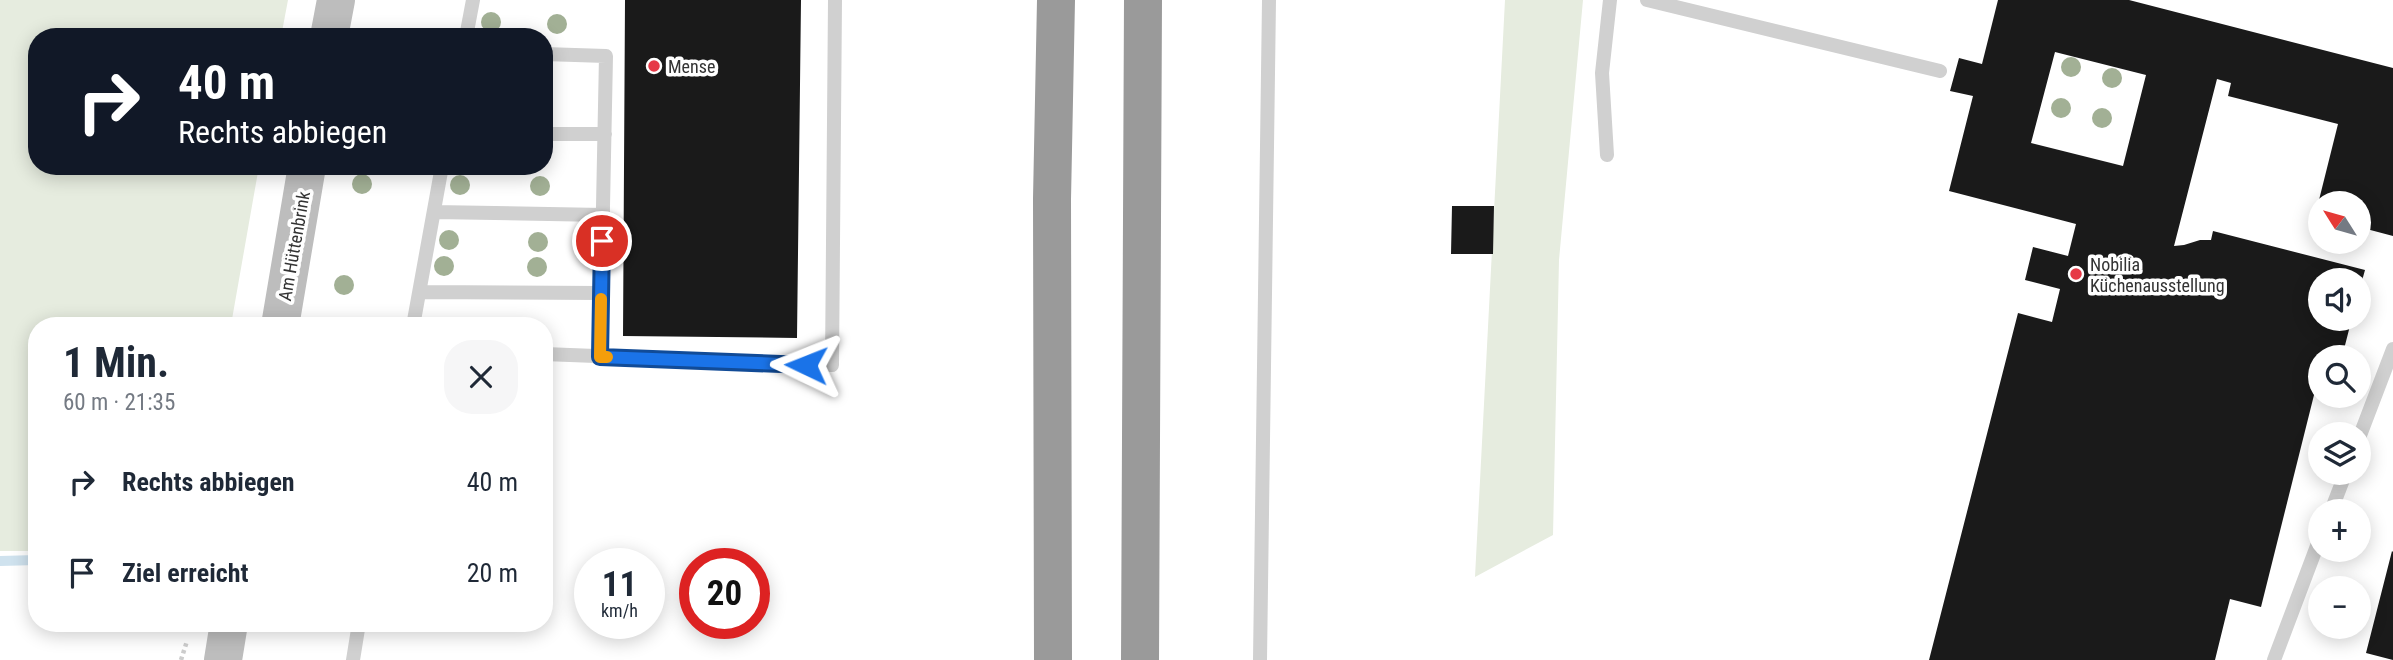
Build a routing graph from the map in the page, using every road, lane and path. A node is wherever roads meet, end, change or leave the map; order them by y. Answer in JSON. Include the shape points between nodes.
{"nodes":[{"id":1,"x":336,"y":0,"type":"edge"},
{"id":2,"x":473,"y":0,"type":"edge"},
{"id":3,"x":835,"y":0,"type":"edge"},
{"id":4,"x":1056,"y":0,"type":"edge"},
{"id":5,"x":1143,"y":0,"type":"edge"},
{"id":6,"x":1269,"y":0,"type":"edge"},
{"id":7,"x":1609,"y":0,"type":"edge"},
{"id":8,"x":1647,"y":0,"type":"edge"},
{"id":9,"x":331,"y":28,"type":"edge"},
{"id":10,"x":468,"y":28,"type":"edge"},
{"id":11,"x":553,"y":54,"type":"edge"},
{"id":12,"x":1940,"y":71,"type":"dead end"},
{"id":13,"x":553,"y":134,"type":"edge"},
{"id":14,"x":605,"y":134,"type":"junction"},
{"id":15,"x":1607,"y":155,"type":"dead end"},
{"id":16,"x":305,"y":175,"type":"edge"},
{"id":17,"x":440,"y":175,"type":"edge"},
{"id":18,"x":434,"y":212,"type":"junction"},
{"id":19,"x":603,"y":215,"type":"junction"},
{"id":20,"x":420,"y":292,"type":"junction"},
{"id":21,"x":601,"y":293,"type":"junction"},
{"id":22,"x":282,"y":317,"type":"edge"},
{"id":23,"x":415,"y":317,"type":"edge"},
{"id":24,"x":2393,"y":349,"type":"edge"},
{"id":25,"x":553,"y":355,"type":"edge"},
{"id":26,"x":600,"y":357,"type":"junction"},
{"id":27,"x":2365,"y":422,"type":"edge"},
{"id":28,"x":2311,"y":562,"type":"edge"},
{"id":29,"x":228,"y":632,"type":"edge"},
{"id":30,"x":358,"y":632,"type":"edge"},
{"id":31,"x":223,"y":660,"type":"edge"},
{"id":32,"x":353,"y":660,"type":"edge"},
{"id":33,"x":1052,"y":660,"type":"edge"},
{"id":34,"x":1140,"y":660,"type":"edge"},
{"id":35,"x":1260,"y":660,"type":"edge"},
{"id":36,"x":2274,"y":660,"type":"edge"}],
"edges":[{"from":1,"to":9,"type":"street"},
{"from":2,"to":10,"type":"lane"},
{"from":3,"to":26,"type":"lane","via":[[832,365]]},
{"from":4,"to":33,"type":"highway"},
{"from":5,"to":34,"type":"highway"},
{"from":6,"to":35,"type":"lane"},
{"from":7,"to":15,"type":"lane","via":[[1602,73]]},
{"from":8,"to":12,"type":"lane"},
{"from":11,"to":14,"type":"lane","via":[[606,56]]},
{"from":13,"to":14,"type":"lane"},
{"from":14,"to":19,"type":"lane"},
{"from":16,"to":22,"type":"street","name":"Am Hüttenbrink"},
{"from":17,"to":18,"type":"lane"},
{"from":18,"to":19,"type":"lane"},
{"from":18,"to":20,"type":"lane"},
{"from":19,"to":21,"type":"lane"},
{"from":20,"to":21,"type":"lane"},
{"from":20,"to":23,"type":"lane"},
{"from":21,"to":26,"type":"lane"},
{"from":24,"to":27,"type":"lane"},
{"from":25,"to":26,"type":"lane"},
{"from":28,"to":36,"type":"lane"},
{"from":29,"to":31,"type":"street"},
{"from":30,"to":32,"type":"lane"}]}
